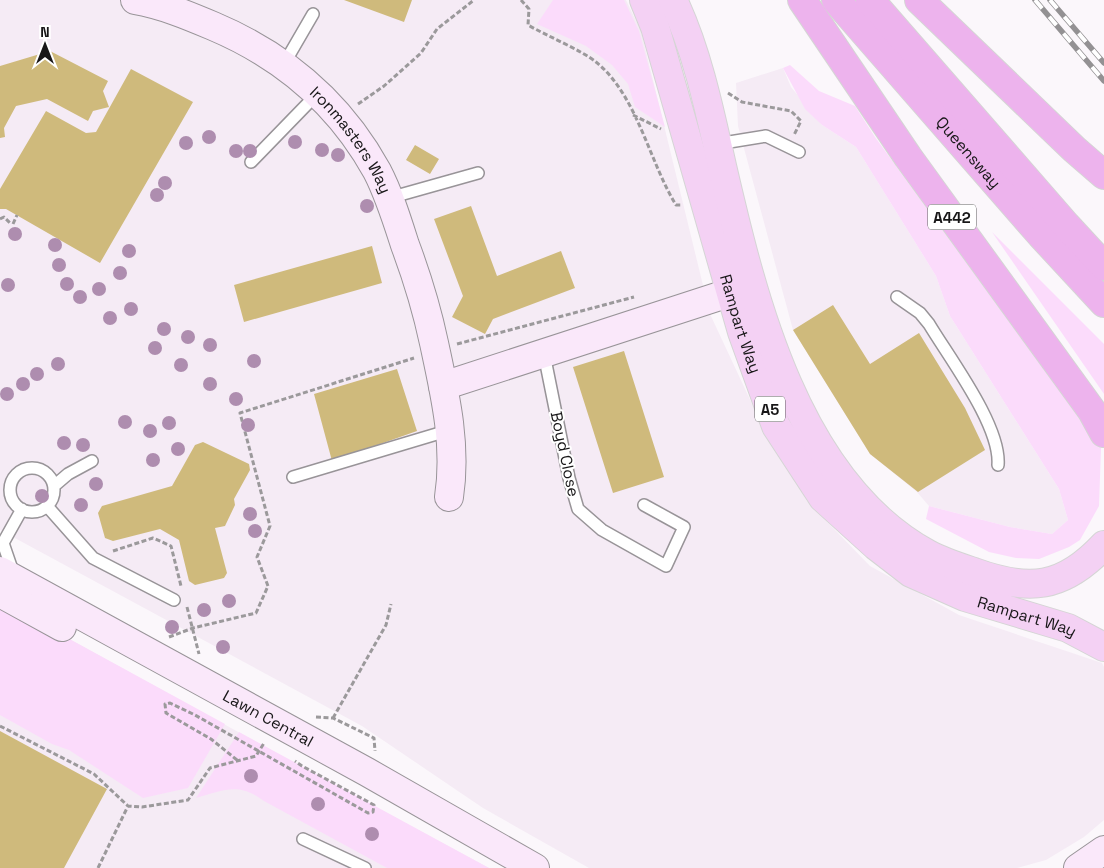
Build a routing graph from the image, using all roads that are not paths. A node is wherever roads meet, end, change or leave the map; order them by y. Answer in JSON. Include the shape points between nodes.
{"nodes":[{"id":1,"x":134,"y":0,"type":"edge"},
{"id":2,"x":644,"y":0,"type":"edge"},
{"id":3,"x":673,"y":0,"type":"edge"},
{"id":4,"x":802,"y":0,"type":"edge"},
{"id":5,"x":836,"y":0,"type":"edge"},
{"id":6,"x":870,"y":0,"type":"edge"},
{"id":7,"x":919,"y":0,"type":"edge"},
{"id":8,"x":171,"y":4,"type":"edge"},
{"id":9,"x":313,"y":14,"type":"dead end"},
{"id":10,"x":284,"y":64,"type":"junction"},
{"id":11,"x":318,"y":92,"type":"junction"},
{"id":12,"x":718,"y":144,"type":"junction"},
{"id":13,"x":794,"y":150,"type":"road end"},
{"id":14,"x":251,"y":162,"type":"dead end"},
{"id":15,"x":478,"y":174,"type":"dead end"},
{"id":16,"x":1104,"y":174,"type":"edge"},
{"id":17,"x":388,"y":198,"type":"junction"},
{"id":18,"x":1104,"y":266,"type":"edge"},
{"id":19,"x":730,"y":293,"type":"junction"},
{"id":20,"x":897,"y":297,"type":"dead end"},
{"id":21,"x":1104,"y":303,"type":"edge"},
{"id":22,"x":544,"y":354,"type":"junction"},
{"id":23,"x":443,"y":386,"type":"junction"},
{"id":24,"x":450,"y":430,"type":"junction"},
{"id":25,"x":1104,"y":432,"type":"edge"},
{"id":26,"x":92,"y":461,"type":"dead end"},
{"id":27,"x":998,"y":465,"type":"dead end"},
{"id":28,"x":293,"y":477,"type":"dead end"},
{"id":29,"x":0,"y":485,"type":"edge"},
{"id":30,"x":54,"y":486,"type":"junction"},
{"id":31,"x":10,"y":492,"type":"junction"},
{"id":32,"x":449,"y":496,"type":"dead end"},
{"id":33,"x":47,"y":506,"type":"junction"},
{"id":34,"x":644,"y":506,"type":"dead end"},
{"id":35,"x":22,"y":509,"type":"junction"},
{"id":36,"x":1,"y":544,"type":"edge"},
{"id":37,"x":1104,"y":546,"type":"edge"},
{"id":38,"x":5,"y":581,"type":"edge"},
{"id":39,"x":174,"y":600,"type":"road end"},
{"id":40,"x":1104,"y":647,"type":"edge"},
{"id":41,"x":303,"y":839,"type":"dead end"},
{"id":42,"x":1104,"y":850,"type":"edge"},
{"id":43,"x":360,"y":867,"type":"edge"},
{"id":44,"x":502,"y":868,"type":"edge"},
{"id":45,"x":535,"y":868,"type":"edge"},
{"id":46,"x":1078,"y":868,"type":"edge"}],
"edges":[{"from":1,"to":8,"type":"street","name":"Ironmasters Way"},
{"from":2,"to":19,"type":"main road","name":"Rampart Way","number":"A5","via":[[660,45]]},
{"from":3,"to":12,"type":"main road","name":"Rampart Way","number":"A5","via":[[695,61]]},
{"from":4,"to":25,"type":"highway","number":"A442","via":[[908,157]]},
{"from":5,"to":21,"type":"highway","name":"Queensway"},
{"from":6,"to":18,"type":"highway","name":"Queensway"},
{"from":7,"to":16,"type":"highway"},
{"from":8,"to":10,"type":"street","name":"Ironmasters Way"},
{"from":9,"to":10,"type":"lane"},
{"from":10,"to":11,"type":"street","name":"Ironmasters Way"},
{"from":11,"to":14,"type":"lane"},
{"from":11,"to":17,"type":"street","name":"Ironmasters Way","via":[[352,130]]},
{"from":12,"to":13,"type":"lane","via":[[766,136]]},
{"from":12,"to":37,"type":"main road","name":"Rampart Way","number":"A5","via":[[764,327],[799,410],[840,477],[880,520],[928,554],[992,579],[1025,585],[1055,581],[1086,565]]},
{"from":15,"to":17,"type":"lane"},
{"from":17,"to":23,"type":"street","name":"Ironmasters Way","via":[[418,280]]},
{"from":19,"to":22,"type":"street"},
{"from":19,"to":40,"type":"main road","name":"Rampart Way","number":"A5","via":[[776,426],[823,498],[910,573],[965,597],[1068,628]]},
{"from":20,"to":27,"type":"lane","via":[[920,313],[929,324],[982,412],[997,446]]},
{"from":22,"to":23,"type":"street"},
{"from":22,"to":34,"type":"lane","name":"Boyd Close","via":[[578,509],[602,530],[666,566],[684,527]]},
{"from":23,"to":24,"type":"street","name":"Ironmasters Way"},
{"from":24,"to":28,"type":"lane"},
{"from":24,"to":32,"type":"street","name":"Ironmasters Way","via":[[452,477]]},
{"from":26,"to":30,"type":"lane"},
{"from":29,"to":31,"type":"lane"},
{"from":30,"to":31,"type":"lane","via":[[40,469],[29,468],[19,472],[12,481]]},
{"from":30,"to":33,"type":"lane","via":[[53,497]]},
{"from":31,"to":35,"type":"lane","via":[[16,505]]},
{"from":33,"to":35,"type":"lane","via":[[39,511]]},
{"from":33,"to":39,"type":"lane","via":[[93,558]]},
{"from":35,"to":36,"type":"lane"},
{"from":36,"to":38,"type":"lane"},
{"from":38,"to":44,"type":"street","name":"Lawn Central"},
{"from":38,"to":45,"type":"street","name":"Lawn Central","via":[[367,772]]},
{"from":41,"to":43,"type":"lane"},
{"from":42,"to":46,"type":"street"}]}
